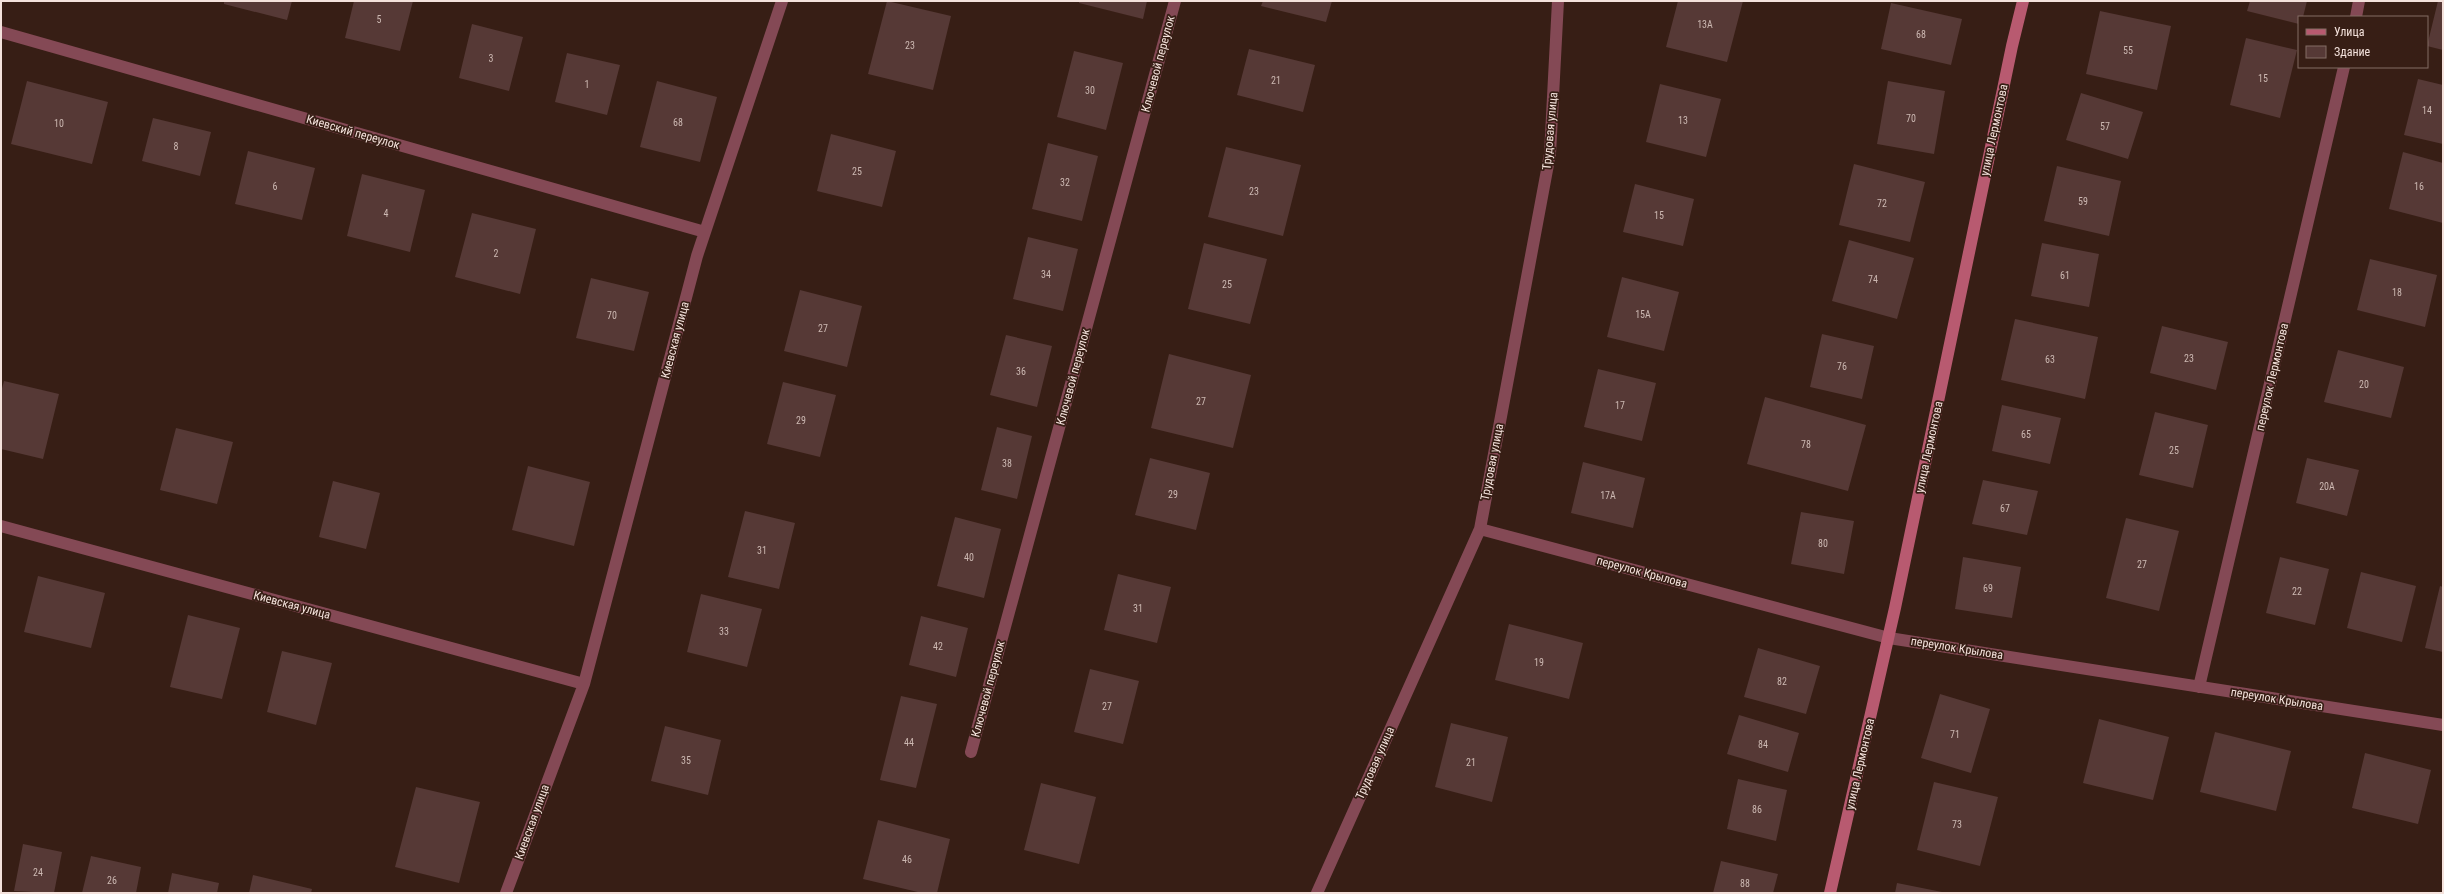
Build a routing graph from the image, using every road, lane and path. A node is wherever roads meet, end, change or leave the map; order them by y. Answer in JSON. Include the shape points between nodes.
{"nodes":[{"id":1,"x":782,"y":1,"type":"edge"},
{"id":2,"x":1175,"y":1,"type":"edge"},
{"id":3,"x":1558,"y":1,"type":"edge"},
{"id":4,"x":2023,"y":1,"type":"edge"},
{"id":5,"x":2359,"y":1,"type":"edge"},
{"id":6,"x":2356,"y":16,"type":"edge"},
{"id":7,"x":1,"y":32,"type":"edge"},
{"id":8,"x":2344,"y":68,"type":"edge"},
{"id":9,"x":705,"y":232,"type":"junction"},
{"id":10,"x":1,"y":526,"type":"edge"},
{"id":11,"x":1480,"y":528,"type":"junction"},
{"id":12,"x":1889,"y":638,"type":"junction"},
{"id":13,"x":584,"y":684,"type":"junction"},
{"id":14,"x":2199,"y":687,"type":"junction"},
{"id":15,"x":2443,"y":725,"type":"edge"},
{"id":16,"x":972,"y":752,"type":"dead end"},
{"id":17,"x":506,"y":893,"type":"edge"},
{"id":18,"x":1317,"y":893,"type":"edge"},
{"id":19,"x":1830,"y":893,"type":"edge"}],
"edges":[{"from":1,"to":9,"type":"street","name":"Киевская улица"},
{"from":2,"to":16,"type":"street","name":"Ключевой переулок"},
{"from":3,"to":11,"type":"street","name":"Трудовая улица","via":[[1550,154]]},
{"from":4,"to":12,"type":"street","name":"улица Лермонтова"},
{"from":5,"to":6,"type":"street"},
{"from":7,"to":9,"type":"street","name":"Киевский переулок"},
{"from":8,"to":14,"type":"street","name":"переулок Лермонтова"},
{"from":9,"to":13,"type":"street","name":"Киевская улица"},
{"from":10,"to":13,"type":"street","name":"Киевская улица"},
{"from":11,"to":12,"type":"street","name":"переулок Крылова"},
{"from":11,"to":18,"type":"street","name":"Трудовая улица"},
{"from":12,"to":14,"type":"street","name":"переулок Крылова"},
{"from":12,"to":19,"type":"street","name":"улица Лермонтова"},
{"from":13,"to":17,"type":"street","name":"Киевская улица"},
{"from":14,"to":15,"type":"street","name":"переулок Крылова"}]}
